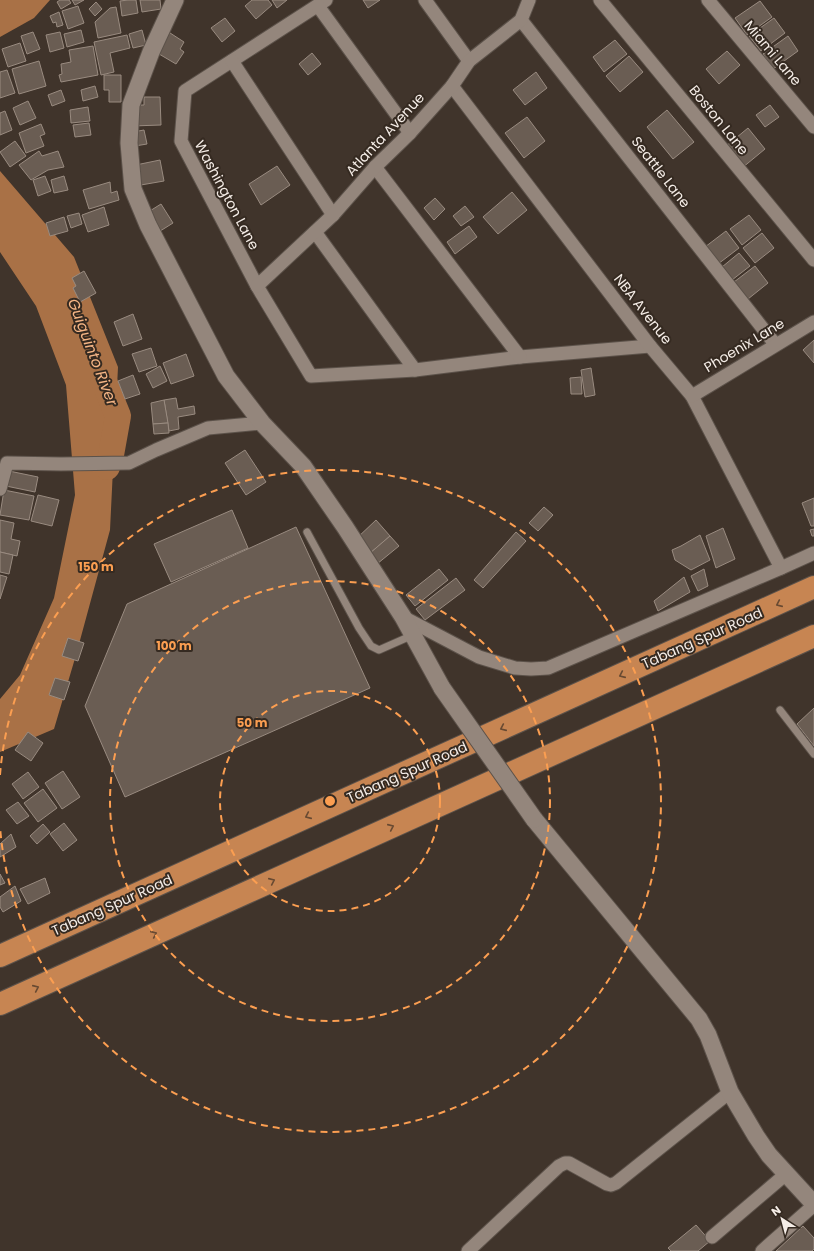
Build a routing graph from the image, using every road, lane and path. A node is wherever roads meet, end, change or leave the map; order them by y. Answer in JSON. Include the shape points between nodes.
{"nodes":[{"id":1,"x":175,"y":0,"type":"edge"},
{"id":2,"x":425,"y":0,"type":"edge"},
{"id":3,"x":529,"y":0,"type":"edge"},
{"id":4,"x":600,"y":0,"type":"edge"},
{"id":5,"x":708,"y":0,"type":"edge"},
{"id":6,"x":322,"y":3,"type":"edge"},
{"id":7,"x":521,"y":20,"type":"junction"},
{"id":8,"x":232,"y":61,"type":"junction"},
{"id":9,"x":469,"y":61,"type":"junction"},
{"id":10,"x":452,"y":86,"type":"junction"},
{"id":11,"x":814,"y":127,"type":"edge"},
{"id":12,"x":410,"y":133,"type":"junction"},
{"id":13,"x":375,"y":167,"type":"junction"},
{"id":14,"x":333,"y":215,"type":"junction"},
{"id":15,"x":315,"y":232,"type":"junction"},
{"id":16,"x":814,"y":260,"type":"edge"},
{"id":17,"x":257,"y":286,"type":"junction"},
{"id":18,"x":814,"y":322,"type":"edge"},
{"id":19,"x":775,"y":344,"type":"junction"},
{"id":20,"x":650,"y":346,"type":"junction"},
{"id":21,"x":520,"y":357,"type":"junction"},
{"id":22,"x":415,"y":370,"type":"junction"},
{"id":23,"x":692,"y":396,"type":"junction"},
{"id":24,"x":262,"y":424,"type":"junction"},
{"id":25,"x":0,"y":489,"type":"edge"},
{"id":26,"x":307,"y":532,"type":"dead end"},
{"id":27,"x":814,"y":553,"type":"edge"},
{"id":28,"x":781,"y":568,"type":"junction"},
{"id":29,"x":814,"y":587,"type":"edge"},
{"id":30,"x":403,"y":617,"type":"junction"},
{"id":31,"x":413,"y":634,"type":"junction"},
{"id":32,"x":814,"y":636,"type":"edge"},
{"id":33,"x":780,"y":710,"type":"dead end"},
{"id":34,"x":814,"y":754,"type":"edge"},
{"id":35,"x":0,"y":956,"type":"edge"},
{"id":36,"x":0,"y":1004,"type":"edge"},
{"id":37,"x":730,"y":1092,"type":"junction"},
{"id":38,"x":786,"y":1174,"type":"junction"},
{"id":39,"x":814,"y":1204,"type":"edge"},
{"id":40,"x":712,"y":1237,"type":"dead end"},
{"id":41,"x":468,"y":1251,"type":"edge"},
{"id":42,"x":762,"y":1251,"type":"edge"}],
"edges":[{"from":1,"to":24,"type":"street","via":[[151,52],[131,105],[129,143],[133,189],[148,225],[226,376]]},
{"from":2,"to":9,"type":"street"},
{"from":3,"to":7,"type":"street","name":"Atlanta Avenue"},
{"from":4,"to":16,"type":"street","name":"Boston Lane"},
{"from":5,"to":11,"type":"street","name":"Miami Lane"},
{"from":6,"to":8,"type":"street","name":"Washington Lane"},
{"from":6,"to":12,"type":"street"},
{"from":7,"to":9,"type":"street","name":"Atlanta Avenue"},
{"from":7,"to":19,"type":"street","name":"Seattle Lane"},
{"from":8,"to":14,"type":"street"},
{"from":8,"to":17,"type":"street","name":"Washington Lane","via":[[185,91],[181,141]]},
{"from":9,"to":10,"type":"street","name":"Atlanta Avenue"},
{"from":10,"to":12,"type":"street","name":"Atlanta Avenue"},
{"from":10,"to":20,"type":"street","name":"NBA Avenue"},
{"from":12,"to":13,"type":"street","name":"Atlanta Avenue"},
{"from":13,"to":14,"type":"street","name":"Atlanta Avenue"},
{"from":13,"to":21,"type":"street"},
{"from":14,"to":15,"type":"street","name":"Atlanta Avenue"},
{"from":15,"to":17,"type":"street","name":"Atlanta Avenue"},
{"from":15,"to":22,"type":"street"},
{"from":17,"to":22,"type":"street","via":[[311,376]]},
{"from":18,"to":19,"type":"street","name":"Phoenix Lane"},
{"from":19,"to":23,"type":"street","name":"Phoenix Lane"},
{"from":20,"to":21,"type":"street"},
{"from":20,"to":23,"type":"street","name":"NBA Avenue"},
{"from":21,"to":22,"type":"street"},
{"from":23,"to":28,"type":"street","name":"NBA Avenue"},
{"from":24,"to":25,"type":"street","via":[[208,428],[129,462],[7,463]]},
{"from":24,"to":30,"type":"street","via":[[303,466]]},
{"from":26,"to":31,"type":"lane","via":[[371,646],[379,650]]},
{"from":27,"to":28,"type":"street"},
{"from":28,"to":30,"type":"street","via":[[548,668],[515,668],[478,657]]},
{"from":29,"to":35,"type":"highway","name":"Tabang Spur Road","one_way":true},
{"from":30,"to":31,"type":"street"},
{"from":31,"to":37,"type":"street","bridge":true,"via":[[442,688],[534,819],[699,1019],[708,1035]]},
{"from":36,"to":32,"type":"highway","one_way":true},
{"from":33,"to":34,"type":"lane"},
{"from":37,"to":38,"type":"street","via":[[756,1136]]},
{"from":37,"to":41,"type":"street","via":[[616,1183],[607,1184],[569,1163],[559,1166]]},
{"from":38,"to":39,"type":"street"},
{"from":38,"to":40,"type":"street"},
{"from":39,"to":42,"type":"street"}]}
